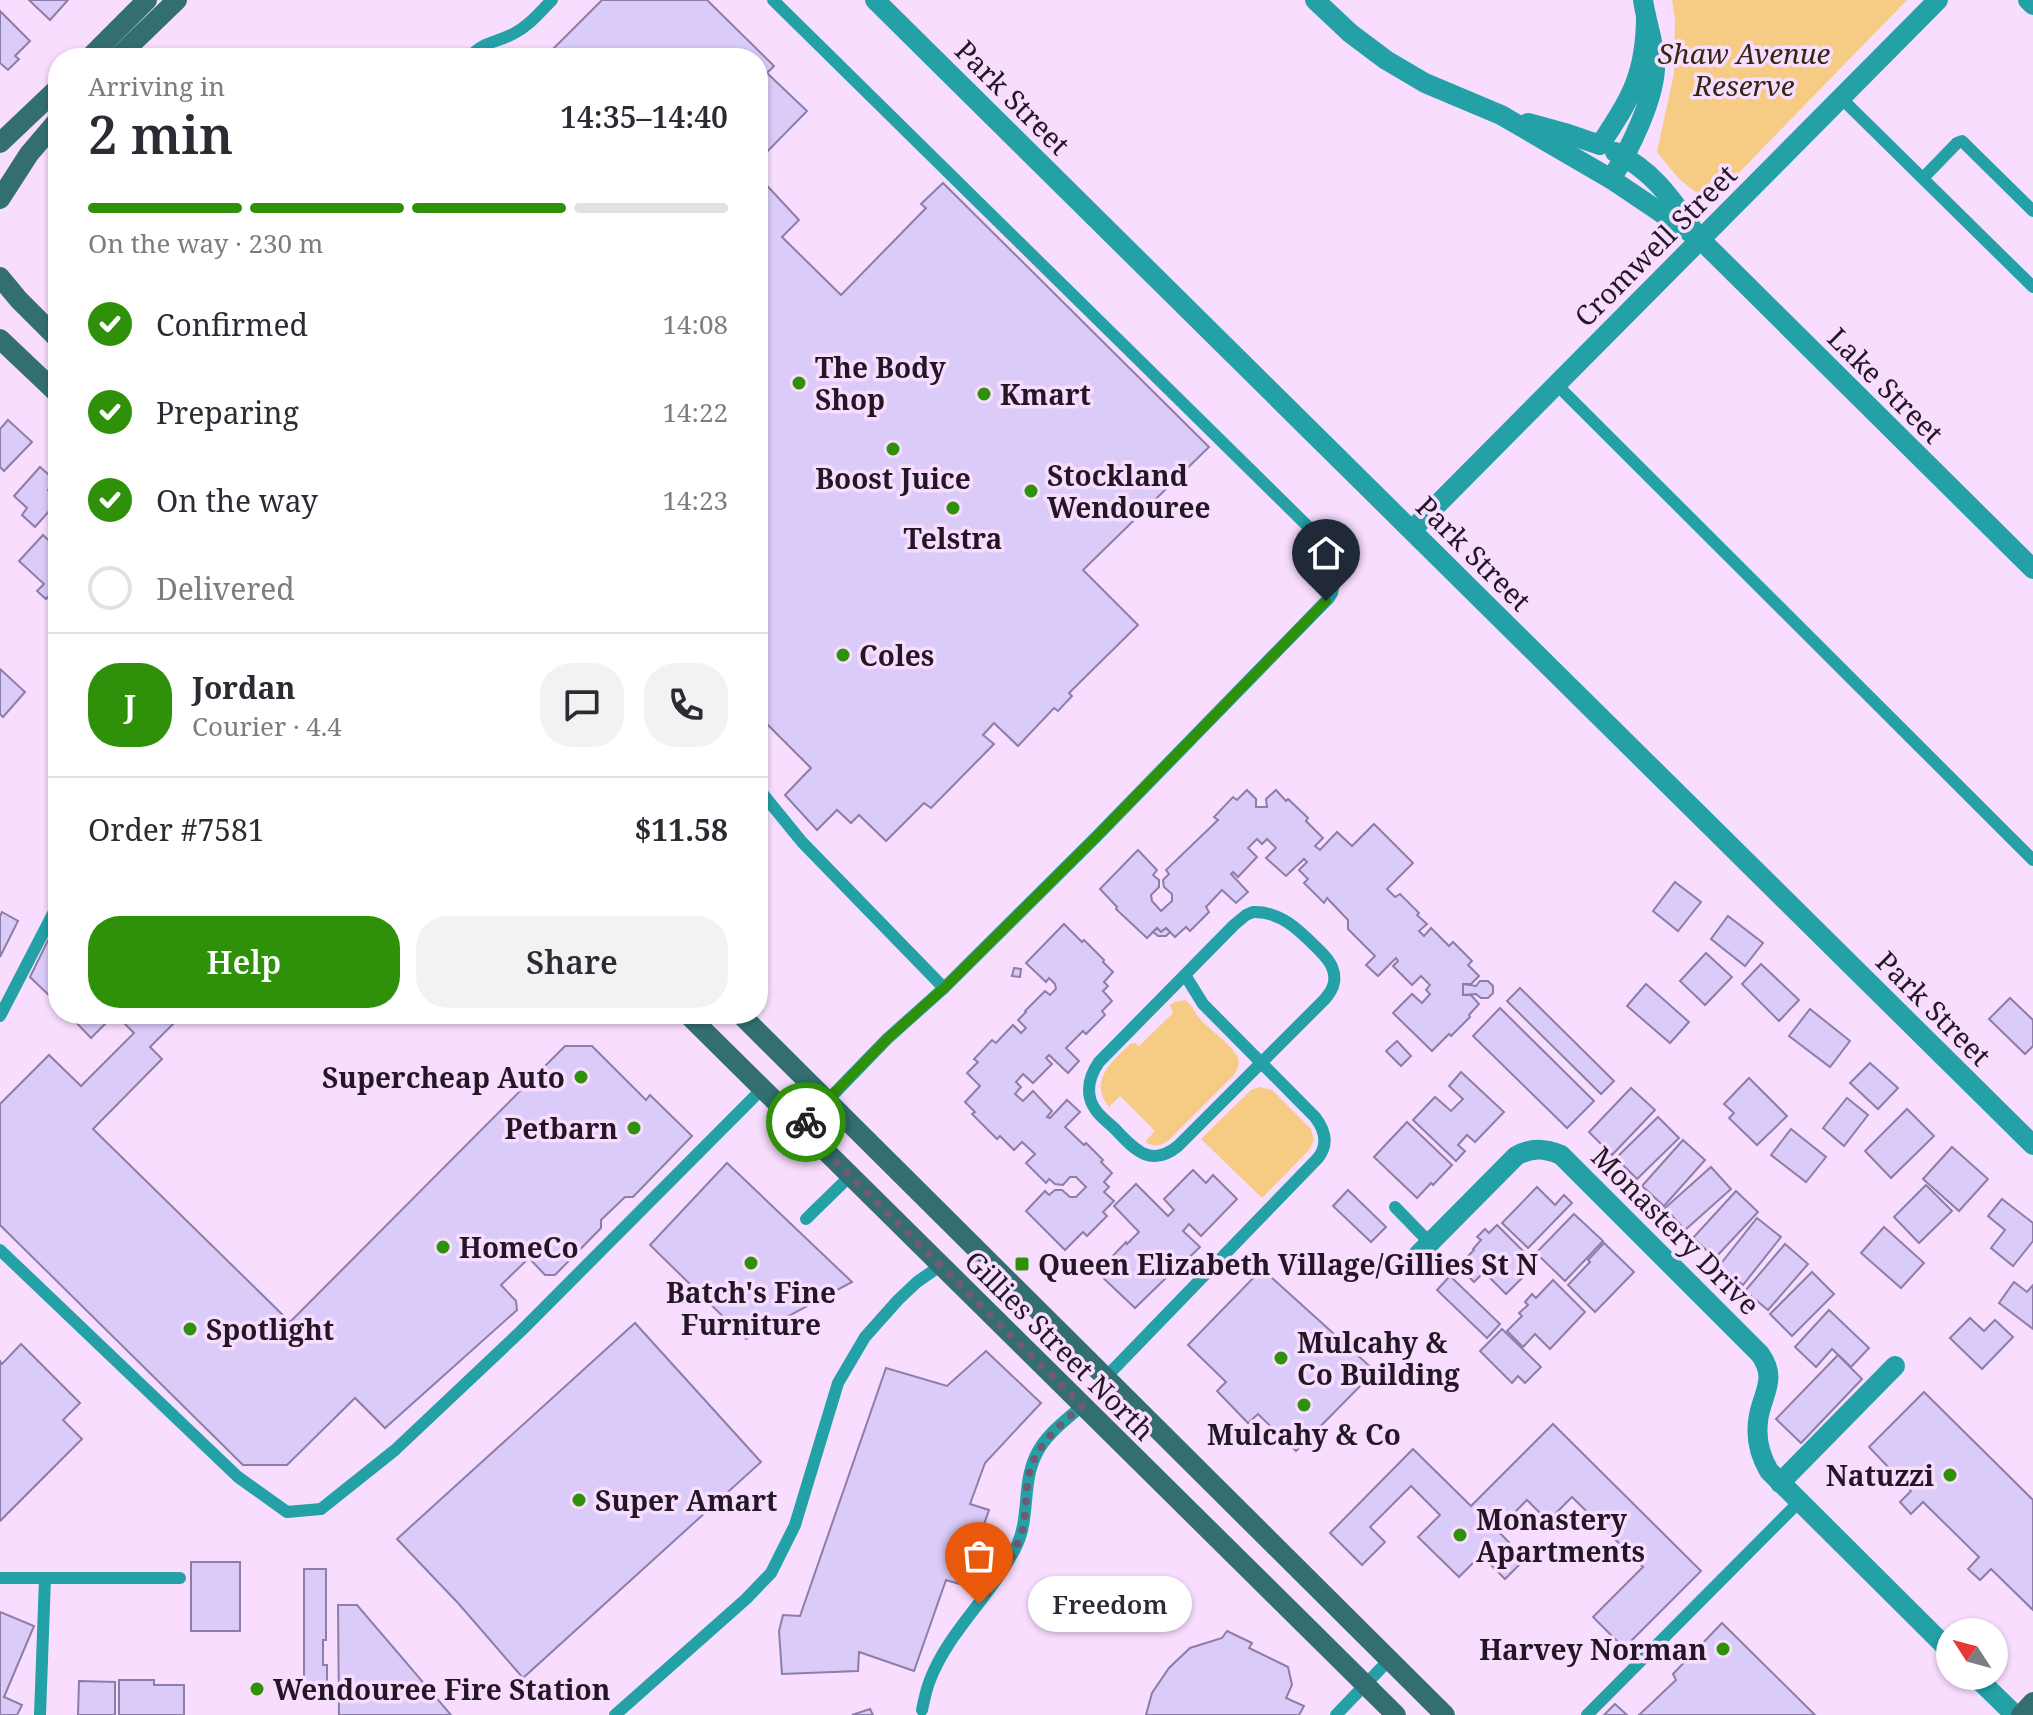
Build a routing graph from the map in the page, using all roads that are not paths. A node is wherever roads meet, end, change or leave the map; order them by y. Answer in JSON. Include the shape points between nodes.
{"nodes":[{"id":1,"x":147,"y":0,"type":"edge"},
{"id":2,"x":177,"y":0,"type":"edge"},
{"id":3,"x":552,"y":0,"type":"edge"},
{"id":4,"x":773,"y":0,"type":"edge"},
{"id":5,"x":875,"y":0,"type":"edge"},
{"id":6,"x":1315,"y":0,"type":"edge"},
{"id":7,"x":1938,"y":0,"type":"edge"},
{"id":8,"x":2028,"y":0,"type":"edge"},
{"id":9,"x":2033,"y":5,"type":"edge"},
{"id":10,"x":1644,"y":8,"type":"edge"},
{"id":11,"x":99,"y":48,"type":"edge"},
{"id":12,"x":127,"y":48,"type":"edge"},
{"id":13,"x":479,"y":48,"type":"edge"},
{"id":14,"x":48,"y":97,"type":"edge"},
{"id":15,"x":1840,"y":97,"type":"junction"},
{"id":16,"x":1501,"y":115,"type":"junction"},
{"id":17,"x":48,"y":132,"type":"edge"},
{"id":18,"x":0,"y":143,"type":"edge"},
{"id":19,"x":1600,"y":145,"type":"junction"},
{"id":20,"x":1625,"y":157,"type":"junction"},
{"id":21,"x":1587,"y":165,"type":"junction"},
{"id":22,"x":1923,"y":178,"type":"junction"},
{"id":23,"x":1611,"y":179,"type":"junction"},
{"id":24,"x":0,"y":199,"type":"edge"},
{"id":25,"x":2033,"y":211,"type":"edge"},
{"id":26,"x":1700,"y":239,"type":"junction"},
{"id":27,"x":0,"y":277,"type":"edge"},
{"id":28,"x":2033,"y":287,"type":"edge"},
{"id":29,"x":48,"y":329,"type":"edge"},
{"id":30,"x":0,"y":339,"type":"edge"},
{"id":31,"x":48,"y":385,"type":"edge"},
{"id":32,"x":1557,"y":385,"type":"junction"},
{"id":33,"x":1412,"y":530,"type":"junction"},
{"id":34,"x":2033,"y":569,"type":"edge"},
{"id":35,"x":768,"y":800,"type":"edge"},
{"id":36,"x":2033,"y":860,"type":"edge"},
{"id":37,"x":48,"y":923,"type":"edge"},
{"id":38,"x":1185,"y":975,"type":"junction"},
{"id":39,"x":944,"y":988,"type":"junction"},
{"id":40,"x":0,"y":1016,"type":"edge"},
{"id":41,"x":697,"y":1024,"type":"edge"},
{"id":42,"x":750,"y":1024,"type":"edge"},
{"id":43,"x":1262,"y":1063,"type":"junction"},
{"id":44,"x":762,"y":1089,"type":"junction"},
{"id":45,"x":828,"y":1100,"type":"junction"},
{"id":46,"x":801,"y":1127,"type":"junction"},
{"id":47,"x":2033,"y":1145,"type":"edge"},
{"id":48,"x":850,"y":1176,"type":"junction"},
{"id":49,"x":1395,"y":1207,"type":"dead end"},
{"id":50,"x":806,"y":1219,"type":"dead end"},
{"id":51,"x":1430,"y":1243,"type":"junction"},
{"id":52,"x":0,"y":1250,"type":"edge"},
{"id":53,"x":1409,"y":1264,"type":"dead end"},
{"id":54,"x":940,"y":1266,"type":"junction"},
{"id":55,"x":1895,"y":1366,"type":"dead end"},
{"id":56,"x":1106,"y":1377,"type":"junction"},
{"id":57,"x":1082,"y":1406,"type":"junction"},
{"id":58,"x":1780,"y":1483,"type":"junction"},
{"id":59,"x":1799,"y":1502,"type":"junction"},
{"id":60,"x":0,"y":1578,"type":"edge"},
{"id":61,"x":45,"y":1578,"type":"junction"},
{"id":62,"x":180,"y":1578,"type":"dead end"},
{"id":63,"x":1936,"y":1637,"type":"edge"},
{"id":64,"x":1390,"y":1659,"type":"junction"},
{"id":65,"x":1365,"y":1684,"type":"junction"},
{"id":66,"x":1990,"y":1690,"type":"edge"},
{"id":67,"x":2033,"y":1702,"type":"edge"},
{"id":68,"x":922,"y":1710,"type":"dead end"},
{"id":69,"x":40,"y":1715,"type":"edge"},
{"id":70,"x":615,"y":1715,"type":"edge"},
{"id":71,"x":1336,"y":1715,"type":"edge"},
{"id":72,"x":1396,"y":1715,"type":"edge"},
{"id":73,"x":1445,"y":1715,"type":"edge"},
{"id":74,"x":1587,"y":1715,"type":"edge"},
{"id":75,"x":2018,"y":1715,"type":"edge"}],
"edges":[{"from":1,"to":11,"type":"main road"},
{"from":2,"to":12,"type":"main road"},
{"from":3,"to":13,"type":"lane","via":[[524,28]]},
{"from":4,"to":39,"type":"lane","via":[[1335,553],[1338,563],[1326,601]]},
{"from":5,"to":33,"type":"street","name":"Park Street"},
{"from":6,"to":16,"type":"street","name":"Lake Street","via":[[1386,60]]},
{"from":7,"to":15,"type":"street","name":"Cromwell Street"},
{"from":8,"to":9,"type":"street"},
{"from":10,"to":19,"type":"street","via":[[1636,84]]},
{"from":10,"to":20,"type":"street","via":[[1655,72]]},
{"from":14,"to":18,"type":"main road"},
{"from":15,"to":22,"type":"lane"},
{"from":15,"to":26,"type":"street","name":"Cromwell Street"},
{"from":16,"to":19,"type":"street","name":"Lake Street"},
{"from":16,"to":21,"type":"street","name":"Lake Street"},
{"from":17,"to":24,"type":"main road"},
{"from":19,"to":20,"type":"street","name":"Lake Street"},
{"from":19,"to":21,"type":"street"},
{"from":20,"to":23,"type":"street"},
{"from":20,"to":26,"type":"street","name":"Lake Street","via":[[1658,183]]},
{"from":21,"to":23,"type":"street","name":"Lake Street"},
{"from":22,"to":25,"type":"lane","via":[[1962,141]]},
{"from":22,"to":28,"type":"lane"},
{"from":23,"to":26,"type":"street","name":"Lake Street"},
{"from":26,"to":32,"type":"street","name":"Cromwell Street"},
{"from":26,"to":34,"type":"street","name":"Lake Street"},
{"from":27,"to":29,"type":"main road"},
{"from":30,"to":31,"type":"main road"},
{"from":32,"to":33,"type":"street","name":"Cromwell Street"},
{"from":32,"to":36,"type":"lane"},
{"from":33,"to":47,"type":"street","name":"Park Street"},
{"from":35,"to":39,"type":"lane"},
{"from":37,"to":40,"type":"lane"},
{"from":38,"to":43,"type":"lane","via":[[1203,1004]]},
{"from":38,"to":43,"type":"lane","via":[[1253,912],[1293,925],[1326,958],[1334,977],[1329,994]]},
{"from":38,"to":43,"type":"lane","via":[[1098,1063],[1089,1090],[1098,1112],[1138,1152],[1165,1155]]},
{"from":39,"to":45,"type":"lane"},
{"from":41,"to":44,"type":"main road","name":"Gillies Street North"},
{"from":42,"to":45,"type":"main road","name":"Gillies Street North"},
{"from":43,"to":56,"type":"lane","via":[[1320,1123],[1322,1153]]},
{"from":44,"to":46,"type":"main road","name":"Gillies Street North"},
{"from":44,"to":52,"type":"lane","via":[[521,1331],[395,1450],[321,1509],[287,1512],[238,1477]]},
{"from":45,"to":46,"type":"main road"},
{"from":45,"to":56,"type":"main road","name":"Gillies Street North"},
{"from":46,"to":48,"type":"main road","name":"Gillies Street North"},
{"from":48,"to":50,"type":"lane"},
{"from":48,"to":54,"type":"main road","name":"Gillies Street North"},
{"from":49,"to":51,"type":"lane"},
{"from":51,"to":53,"type":"street","name":"Monastery Drive"},
{"from":51,"to":58,"type":"street","name":"Monastery Drive","via":[[1516,1156],[1539,1149],[1561,1155],[1763,1358],[1769,1382],[1758,1418],[1758,1445]]},
{"from":54,"to":57,"type":"main road","name":"Gillies Street North"},
{"from":54,"to":70,"type":"lane","via":[[917,1282],[865,1337],[838,1383],[795,1525],[771,1573]]},
{"from":55,"to":58,"type":"street"},
{"from":56,"to":64,"type":"main road","name":"Gillies Street North"},
{"from":57,"to":65,"type":"main road","name":"Gillies Street North"},
{"from":57,"to":68,"type":"lane","via":[[1034,1458],[1018,1544],[945,1651],[929,1681]]},
{"from":58,"to":59,"type":"street","name":"Monastery Drive"},
{"from":59,"to":63,"type":"street","name":"Monastery Drive"},
{"from":59,"to":74,"type":"lane"},
{"from":60,"to":61,"type":"lane"},
{"from":61,"to":62,"type":"lane"},
{"from":61,"to":69,"type":"lane"},
{"from":64,"to":65,"type":"lane"},
{"from":64,"to":73,"type":"main road","name":"Gillies Street North"},
{"from":65,"to":71,"type":"lane"},
{"from":65,"to":72,"type":"main road","name":"Gillies Street North"},
{"from":66,"to":75,"type":"street"},
{"from":67,"to":75,"type":"main road"}]}
